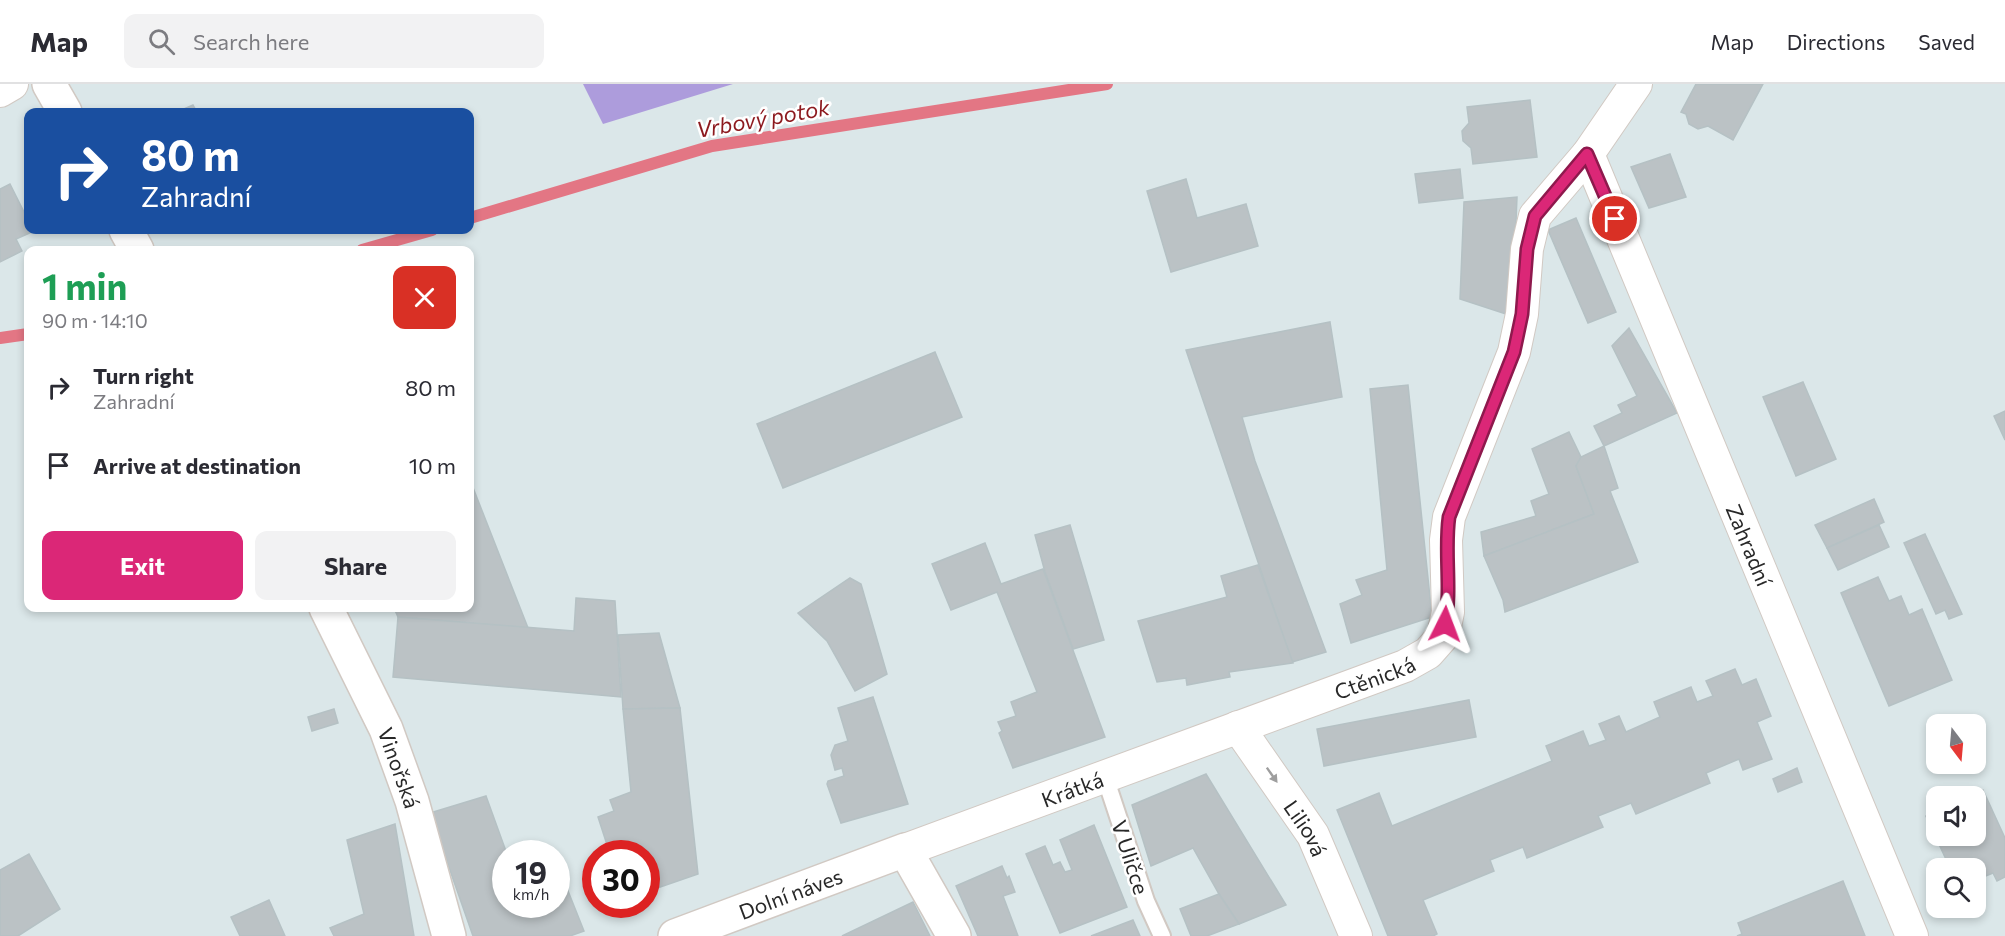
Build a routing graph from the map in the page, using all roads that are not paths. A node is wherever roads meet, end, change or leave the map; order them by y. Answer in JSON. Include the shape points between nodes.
{"nodes":[{"id":1,"x":12,"y":84,"type":"edge"},
{"id":2,"x":50,"y":84,"type":"edge"},
{"id":3,"x":1636,"y":84,"type":"edge"},
{"id":4,"x":0,"y":91,"type":"edge"},
{"id":5,"x":62,"y":108,"type":"edge"},
{"id":6,"x":1587,"y":154,"type":"junction"},
{"id":7,"x":328,"y":612,"type":"edge"},
{"id":8,"x":1238,"y":727,"type":"junction"},
{"id":9,"x":1105,"y":777,"type":"junction"},
{"id":10,"x":905,"y":850,"type":"junction"},
{"id":11,"x":449,"y":936,"type":"edge"},
{"id":12,"x":675,"y":936,"type":"edge"},
{"id":13,"x":954,"y":936,"type":"edge"},
{"id":14,"x":1162,"y":936,"type":"edge"},
{"id":15,"x":1356,"y":936,"type":"edge"},
{"id":16,"x":1912,"y":936,"type":"edge"}],
"edges":[{"from":1,"to":4,"type":"street"},
{"from":2,"to":5,"type":"street"},
{"from":3,"to":6,"type":"street","name":"Ctěnická"},
{"from":6,"to":8,"type":"street","name":"Ctěnická","via":[[1535,216],[1514,352],[1449,517],[1448,612],[1443,636],[1428,653],[1405,666]]},
{"from":6,"to":16,"type":"street","name":"Zahradní"},
{"from":7,"to":11,"type":"street","name":"Vinořská","via":[[386,729],[412,801]]},
{"from":8,"to":9,"type":"street","name":"Krátká"},
{"from":8,"to":15,"type":"street","name":"Liliová","one_way":true,"via":[[1313,835]]},
{"from":9,"to":10,"type":"street","name":"Krátká"},
{"from":9,"to":14,"type":"lane","name":"V Uličce","via":[[1146,901]]},
{"from":10,"to":12,"type":"street","name":"Dolní náves"},
{"from":10,"to":13,"type":"street"}]}
